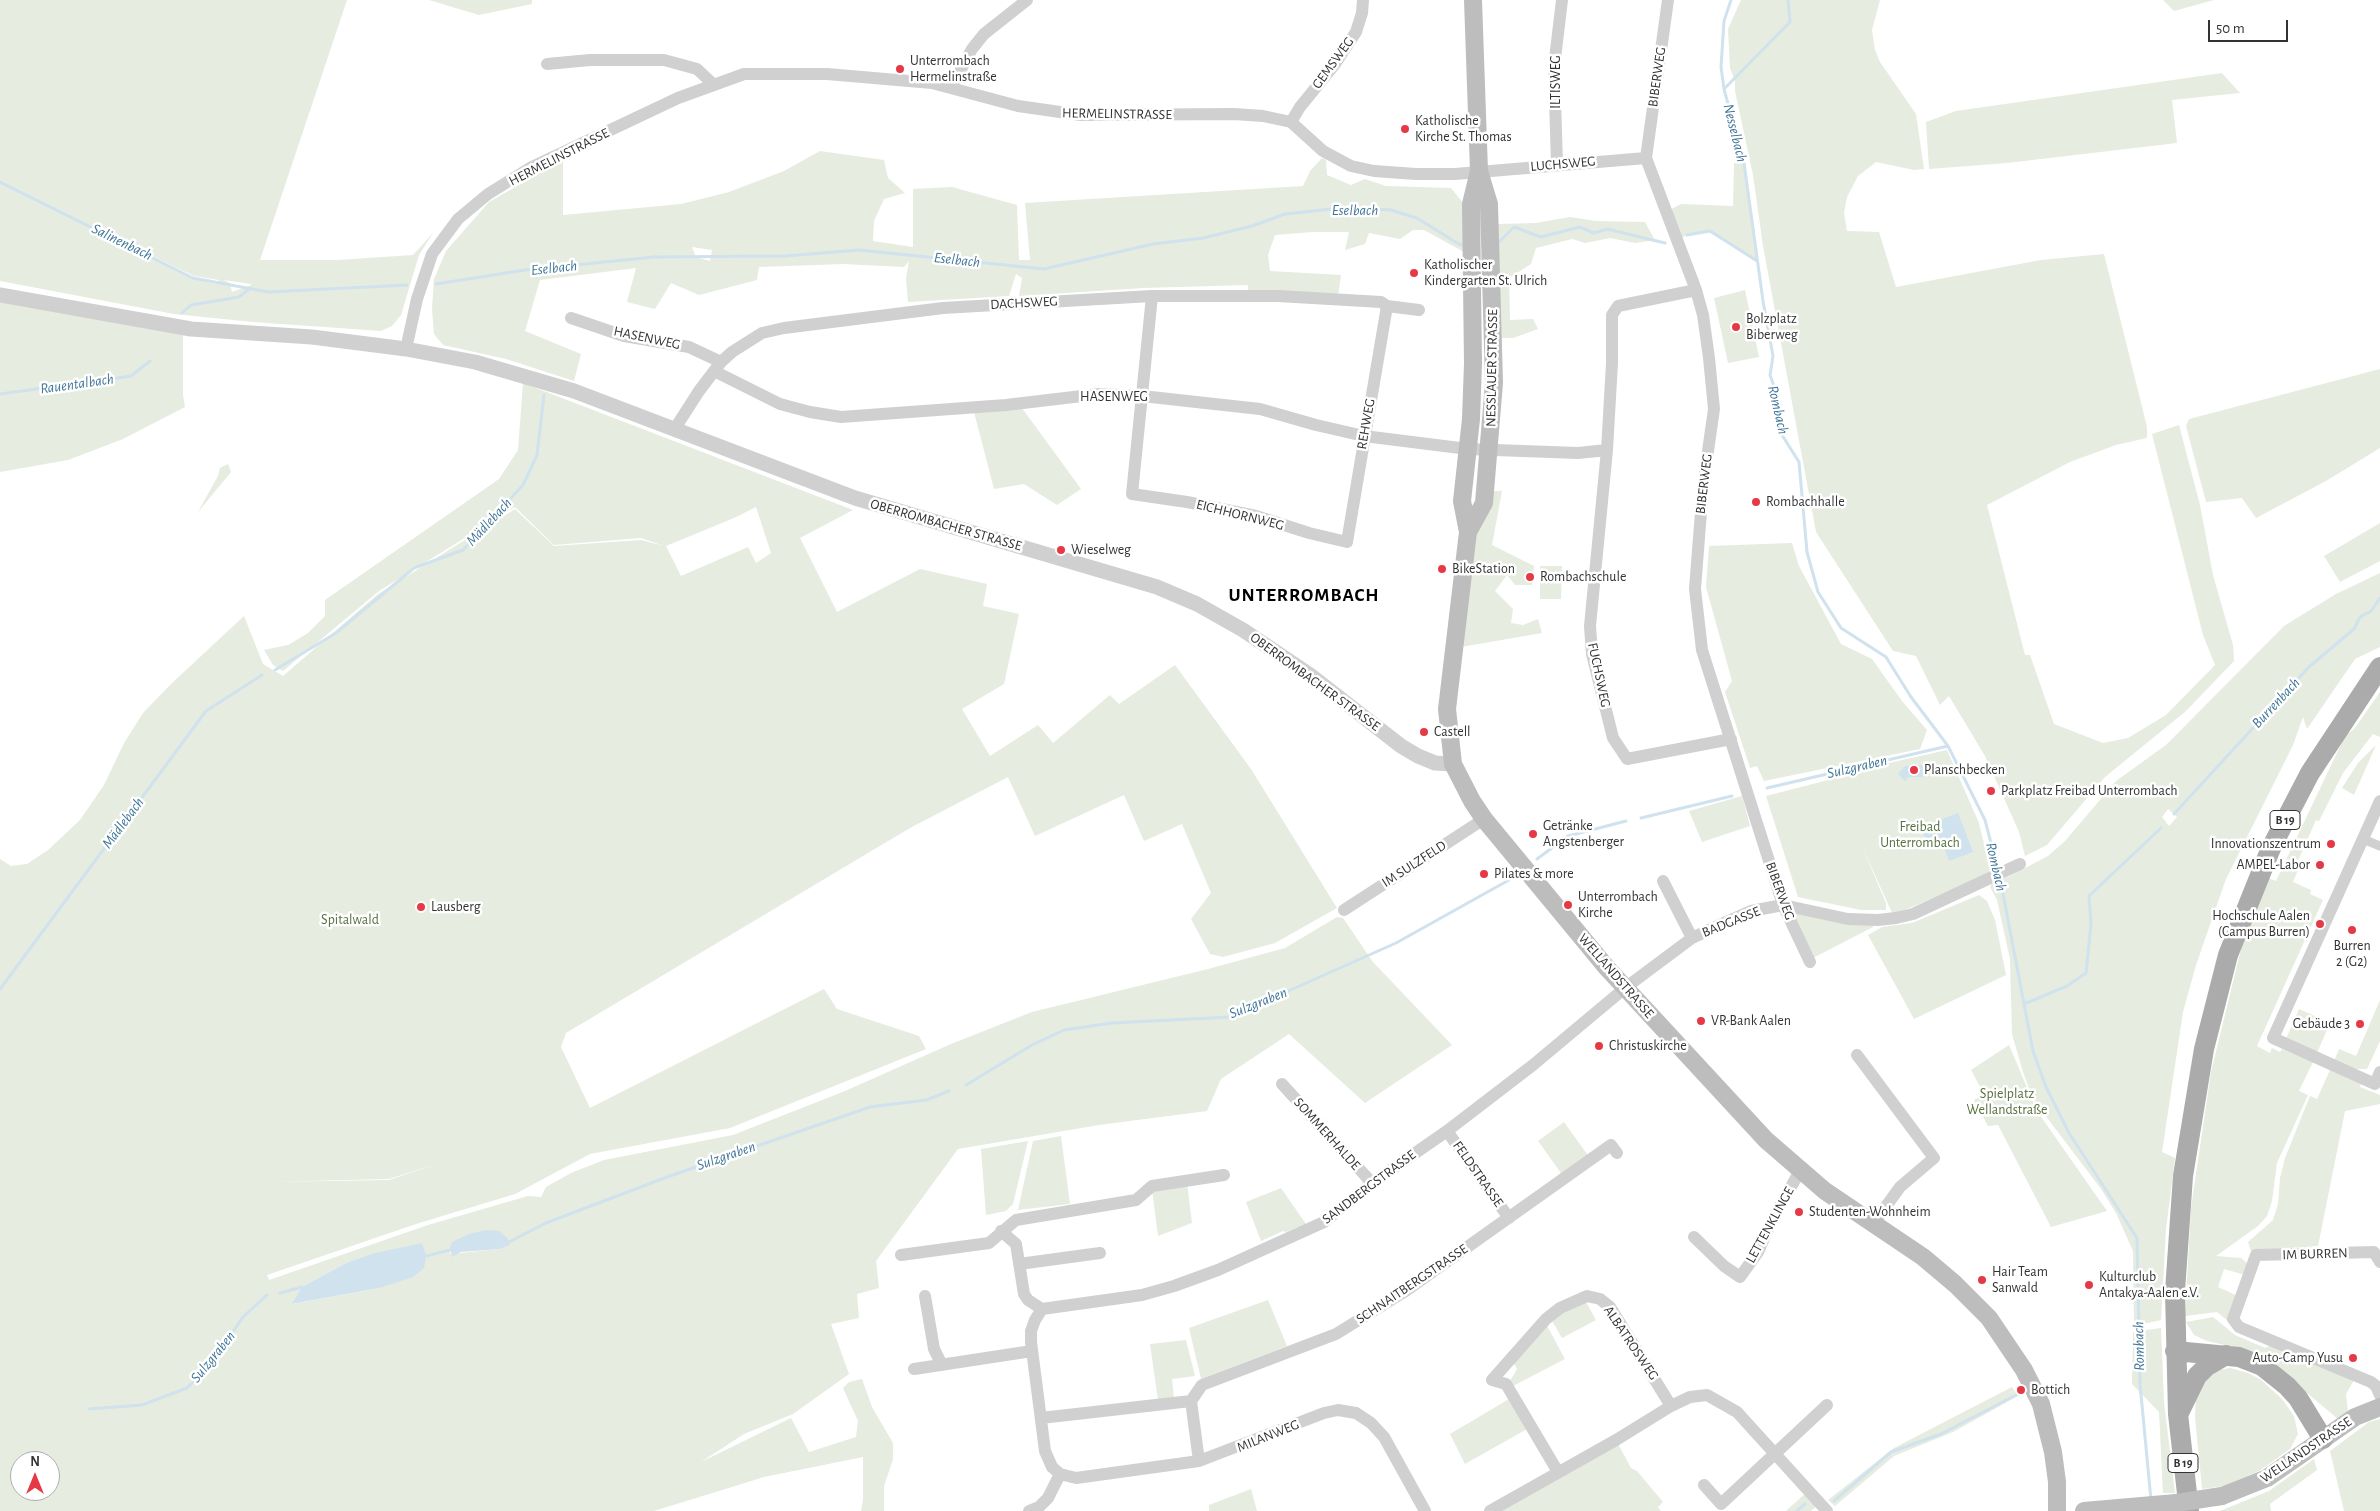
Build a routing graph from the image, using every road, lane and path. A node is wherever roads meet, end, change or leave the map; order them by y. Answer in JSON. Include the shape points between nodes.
{"nodes":[{"id":1,"x":1027,"y":0,"type":"edge"},
{"id":2,"x":1362,"y":0,"type":"edge"},
{"id":3,"x":1473,"y":0,"type":"edge"},
{"id":4,"x":1562,"y":0,"type":"edge"},
{"id":5,"x":1668,"y":0,"type":"edge"},
{"id":6,"x":548,"y":64,"type":"dead end"},
{"id":7,"x":714,"y":85,"type":"junction"},
{"id":8,"x":951,"y":88,"type":"junction"},
{"id":9,"x":1291,"y":122,"type":"junction"},
{"id":10,"x":1646,"y":158,"type":"junction"},
{"id":11,"x":1557,"y":164,"type":"junction"},
{"id":12,"x":1479,"y":171,"type":"junction"},
{"id":13,"x":1696,"y":290,"type":"junction"},
{"id":14,"x":0,"y":295,"type":"edge"},
{"id":15,"x":1152,"y":296,"type":"junction"},
{"id":16,"x":1387,"y":306,"type":"junction"},
{"id":17,"x":1419,"y":310,"type":"dead end"},
{"id":18,"x":571,"y":318,"type":"dead end"},
{"id":19,"x":406,"y":349,"type":"junction"},
{"id":20,"x":718,"y":367,"type":"junction"},
{"id":21,"x":1142,"y":396,"type":"junction"},
{"id":22,"x":674,"y":430,"type":"junction"},
{"id":23,"x":1364,"y":436,"type":"junction"},
{"id":24,"x":1468,"y":449,"type":"junction"},
{"id":25,"x":1607,"y":450,"type":"junction"},
{"id":26,"x":1490,"y":451,"type":"junction"},
{"id":27,"x":1468,"y":532,"type":"junction"},
{"id":28,"x":1347,"y":542,"type":"joint"},
{"id":29,"x":2380,"y":667,"type":"edge"},
{"id":30,"x":1731,"y":739,"type":"junction"},
{"id":31,"x":1454,"y":764,"type":"junction"},
{"id":32,"x":2380,"y":801,"type":"edge"},
{"id":33,"x":1484,"y":819,"type":"junction"},
{"id":34,"x":2363,"y":839,"type":"junction"},
{"id":35,"x":2380,"y":846,"type":"edge"},
{"id":36,"x":2020,"y":864,"type":"dead end"},
{"id":37,"x":1663,"y":881,"type":"dead end"},
{"id":38,"x":1783,"y":905,"type":"junction"},
{"id":39,"x":1344,"y":910,"type":"dead end"},
{"id":40,"x":1692,"y":938,"type":"junction"},
{"id":41,"x":1810,"y":962,"type":"dead end"},
{"id":42,"x":1625,"y":988,"type":"junction"},
{"id":43,"x":1857,"y":1055,"type":"dead end"},
{"id":44,"x":2380,"y":1072,"type":"edge"},
{"id":45,"x":1282,"y":1084,"type":"dead end"},
{"id":46,"x":1447,"y":1131,"type":"junction"},
{"id":47,"x":1617,"y":1153,"type":"dead end"},
{"id":48,"x":1800,"y":1171,"type":"junction"},
{"id":49,"x":1224,"y":1175,"type":"dead end"},
{"id":50,"x":1372,"y":1183,"type":"junction"},
{"id":51,"x":1508,"y":1218,"type":"junction"},
{"id":52,"x":1874,"y":1223,"type":"junction"},
{"id":53,"x":1001,"y":1231,"type":"junction"},
{"id":54,"x":1694,"y":1237,"type":"dead end"},
{"id":55,"x":1100,"y":1253,"type":"dead end"},
{"id":56,"x":902,"y":1255,"type":"dead end"},
{"id":57,"x":2377,"y":1257,"type":"edge"},
{"id":58,"x":1019,"y":1264,"type":"junction"},
{"id":59,"x":925,"y":1296,"type":"dead end"},
{"id":60,"x":1042,"y":1309,"type":"junction"},
{"id":61,"x":2175,"y":1350,"type":"junction"},
{"id":62,"x":1032,"y":1351,"type":"junction"},
{"id":63,"x":2226,"y":1355,"type":"junction"},
{"id":64,"x":942,"y":1365,"type":"junction"},
{"id":65,"x":914,"y":1369,"type":"dead end"},
{"id":66,"x":2379,"y":1389,"type":"edge"},
{"id":67,"x":1191,"y":1401,"type":"junction"},
{"id":68,"x":1827,"y":1405,"type":"dead end"},
{"id":69,"x":1671,"y":1406,"type":"junction"},
{"id":70,"x":2380,"y":1407,"type":"edge"},
{"id":71,"x":2178,"y":1414,"type":"junction"},
{"id":72,"x":1041,"y":1418,"type":"junction"},
{"id":73,"x":2323,"y":1439,"type":"junction"},
{"id":74,"x":1775,"y":1454,"type":"junction"},
{"id":75,"x":1199,"y":1461,"type":"junction"},
{"id":76,"x":1558,"y":1472,"type":"junction"},
{"id":77,"x":1060,"y":1474,"type":"junction"},
{"id":78,"x":1704,"y":1485,"type":"dead end"},
{"id":79,"x":1037,"y":1510,"type":"edge"},
{"id":80,"x":1425,"y":1511,"type":"edge"},
{"id":81,"x":1490,"y":1511,"type":"edge"},
{"id":82,"x":1828,"y":1511,"type":"edge"},
{"id":83,"x":2057,"y":1511,"type":"edge"},
{"id":84,"x":2084,"y":1511,"type":"edge"},
{"id":85,"x":2189,"y":1511,"type":"edge"}],
"edges":[{"from":1,"to":8,"type":"street","via":[[978,42]]},
{"from":2,"to":9,"type":"street","name":"GEMSWEG","via":[[1356,32]]},
{"from":3,"to":12,"type":"main road","name":"NESSLAUER STRASSE"},
{"from":4,"to":11,"type":"street","name":"ILTISWEG","via":[[1554,67]]},
{"from":5,"to":10,"type":"street","name":"BIBERWEG"},
{"from":6,"to":7,"type":"street","via":[[590,60],[664,60],[697,69]]},
{"from":7,"to":8,"type":"street","name":"HERMELINSTRASSE","via":[[744,74],[827,74]]},
{"from":7,"to":19,"type":"street","name":"HERMELINSTRASSE","via":[[678,98],[530,168],[488,194],[458,219],[432,254],[417,299]]},
{"from":8,"to":9,"type":"street","name":"HERMELINSTRASSE","via":[[1058,113],[1234,114]]},
{"from":9,"to":12,"type":"street","name":"HERMELINSTRASSE","via":[[1324,151],[1351,166],[1416,174]]},
{"from":10,"to":11,"type":"street","name":"LUCHSWEG"},
{"from":10,"to":13,"type":"street","name":"BIBERWEG"},
{"from":11,"to":12,"type":"street","name":"LUCHSWEG"},
{"from":12,"to":24,"type":"main road","name":"NESSLAUER STRASSE","via":[[1471,204],[1473,363]]},
{"from":12,"to":26,"type":"main road","name":"NESSLAUER STRASSE","via":[[1489,204],[1494,383]]},
{"from":13,"to":25,"type":"street","name":"FUCHSWEG","via":[[1618,306],[1612,315]]},
{"from":13,"to":30,"type":"street","name":"BIBERWEG","via":[[1703,315],[1714,410],[1703,486],[1695,589],[1702,650]]},
{"from":14,"to":19,"type":"street","name":"OBERROMBACHER STRASSE","via":[[191,329],[312,337]]},
{"from":15,"to":16,"type":"street","name":"DACHSWEG","via":[[1278,296],[1381,302]]},
{"from":15,"to":20,"type":"street","name":"DACHSWEG","via":[[943,308],[784,328],[762,333],[746,342]]},
{"from":15,"to":21,"type":"street"},
{"from":16,"to":17,"type":"street","name":"DACHSWEG"},
{"from":16,"to":23,"type":"street","name":"REHWEG"},
{"from":18,"to":20,"type":"street","name":"HASENWEG","via":[[624,336],[689,347]]},
{"from":19,"to":22,"type":"street","name":"OBERROMBACHER STRASSE","via":[[475,362],[564,388]]},
{"from":20,"to":21,"type":"street","name":"HASENWEG","via":[[780,404],[841,417],[1006,405],[1099,394]]},
{"from":20,"to":22,"type":"street","name":"DACHSWEG"},
{"from":21,"to":23,"type":"street","name":"HASENWEG","via":[[1260,409]]},
{"from":21,"to":28,"type":"street","name":"EICHHORNWEG","via":[[1132,494],[1256,516]]},
{"from":22,"to":31,"type":"street","name":"OBERROMBACHER STRASSE","via":[[855,498],[1143,581],[1198,604],[1310,675],[1401,746],[1435,762]]},
{"from":23,"to":24,"type":"street","name":"HASENWEG"},
{"from":23,"to":28,"type":"street","name":"REHWEG"},
{"from":24,"to":26,"type":"street","name":"HASENWEG"},
{"from":24,"to":27,"type":"main road","name":"NESSLAUER STRASSE","via":[[1462,501]]},
{"from":25,"to":26,"type":"street","via":[[1578,453]]},
{"from":25,"to":30,"type":"street","name":"FUCHSWEG","via":[[1590,626],[1592,654],[1613,738],[1627,760]]},
{"from":26,"to":27,"type":"main road","name":"NESSLAUER STRASSE","via":[[1484,503]]},
{"from":27,"to":31,"type":"main road","name":"NESSLAUER STRASSE","via":[[1447,709]]},
{"from":29,"to":61,"type":"main road","number":"B 19","via":[[2295,799],[2252,893],[2223,971],[2196,1086],[2183,1176],[2176,1267]]},
{"from":30,"to":38,"type":"street","name":"BIBERWEG"},
{"from":31,"to":33,"type":"main road","name":"WELLANDSTRASSE"},
{"from":32,"to":34,"type":"street"},
{"from":33,"to":39,"type":"street","name":"IM SULZFELD"},
{"from":33,"to":42,"type":"main road","name":"WELLANDSTRASSE"},
{"from":34,"to":35,"type":"street"},
{"from":34,"to":44,"type":"street","via":[[2273,1038],[2375,1084]]},
{"from":36,"to":38,"type":"street","name":"BADGASSE","via":[[1913,914],[1896,918],[1848,919]]},
{"from":37,"to":40,"type":"street"},
{"from":38,"to":40,"type":"street","name":"BADGASSE","via":[[1752,911]]},
{"from":38,"to":41,"type":"street","name":"BIBERWEG"},
{"from":40,"to":42,"type":"street","name":"BADGASSE"},
{"from":42,"to":46,"type":"street","name":"SANDBERGSTRASSE"},
{"from":42,"to":48,"type":"main road","name":"WELLANDSTRASSE","via":[[1766,1140]]},
{"from":43,"to":52,"type":"street","via":[[1934,1158],[1900,1187]]},
{"from":45,"to":50,"type":"street","name":"SOMMERHALDE"},
{"from":46,"to":50,"type":"street","name":"SANDBERGSTRASSE"},
{"from":46,"to":51,"type":"street","name":"FELDSTRASSE"},
{"from":47,"to":51,"type":"street","name":"SCHNAITBERGSTRASSE","via":[[1611,1145]]},
{"from":48,"to":52,"type":"main road","name":"WELLANDSTRASSE"},
{"from":48,"to":54,"type":"street","name":"LETTENKLINGE","via":[[1758,1252],[1740,1277]]},
{"from":49,"to":53,"type":"street","via":[[1152,1186],[1136,1200],[1016,1220]]},
{"from":50,"to":60,"type":"street","name":"SANDBERGSTRASSE","via":[[1324,1222],[1218,1270],[1142,1295]]},
{"from":51,"to":67,"type":"street","name":"SCHNAITBERGSTRASSE","via":[[1404,1292],[1336,1334],[1202,1385]]},
{"from":52,"to":83,"type":"main road","name":"WELLANDSTRASSE","via":[[1923,1257],[1973,1301],[2003,1337],[2024,1370],[2041,1404],[2048,1428],[2057,1482]]},
{"from":53,"to":56,"type":"street","via":[[989,1243]]},
{"from":53,"to":58,"type":"street","via":[[1016,1244]]},
{"from":55,"to":58,"type":"street"},
{"from":57,"to":66,"type":"street","name":"IM BURREN","via":[[2256,1255],[2234,1323]]},
{"from":58,"to":60,"type":"street","via":[[1024,1294]]},
{"from":59,"to":64,"type":"street","via":[[934,1349]]},
{"from":60,"to":62,"type":"street","via":[[1031,1331]]},
{"from":61,"to":63,"type":"main road"},
{"from":61,"to":71,"type":"main road","number":"B 19"},
{"from":62,"to":64,"type":"street"},
{"from":62,"to":72,"type":"street"},
{"from":63,"to":71,"type":"main road","via":[[2197,1376]]},
{"from":63,"to":73,"type":"main road","via":[[2251,1361],[2273,1374],[2298,1398]]},
{"from":64,"to":65,"type":"street"},
{"from":67,"to":72,"type":"street"},
{"from":67,"to":75,"type":"street"},
{"from":68,"to":74,"type":"street"},
{"from":69,"to":74,"type":"street","via":[[1690,1397],[1707,1395],[1714,1398],[1737,1412]]},
{"from":69,"to":76,"type":"street"},
{"from":69,"to":76,"type":"street","name":"ALBATROSWEG","via":[[1610,1307],[1600,1299],[1587,1296],[1560,1308],[1546,1318],[1492,1380],[1506,1384]]},
{"from":70,"to":73,"type":"main road","name":"WELLANDSTRASSE","via":[[2359,1415]]},
{"from":71,"to":85,"type":"main road","number":"B 19"},
{"from":72,"to":77,"type":"street","via":[[1047,1460]]},
{"from":73,"to":84,"type":"main road","name":"WELLANDSTRASSE","bridge":true,"via":[[2268,1478],[2222,1496]]},
{"from":74,"to":78,"type":"street","via":[[1721,1504]]},
{"from":74,"to":82,"type":"street"},
{"from":75,"to":77,"type":"street","name":"MILANWEG","via":[[1076,1478]]},
{"from":75,"to":80,"type":"street","name":"MILANWEG","via":[[1324,1413],[1338,1410],[1356,1413],[1384,1437]]},
{"from":76,"to":81,"type":"street"},
{"from":77,"to":79,"type":"street","via":[[1048,1498]]}]}
